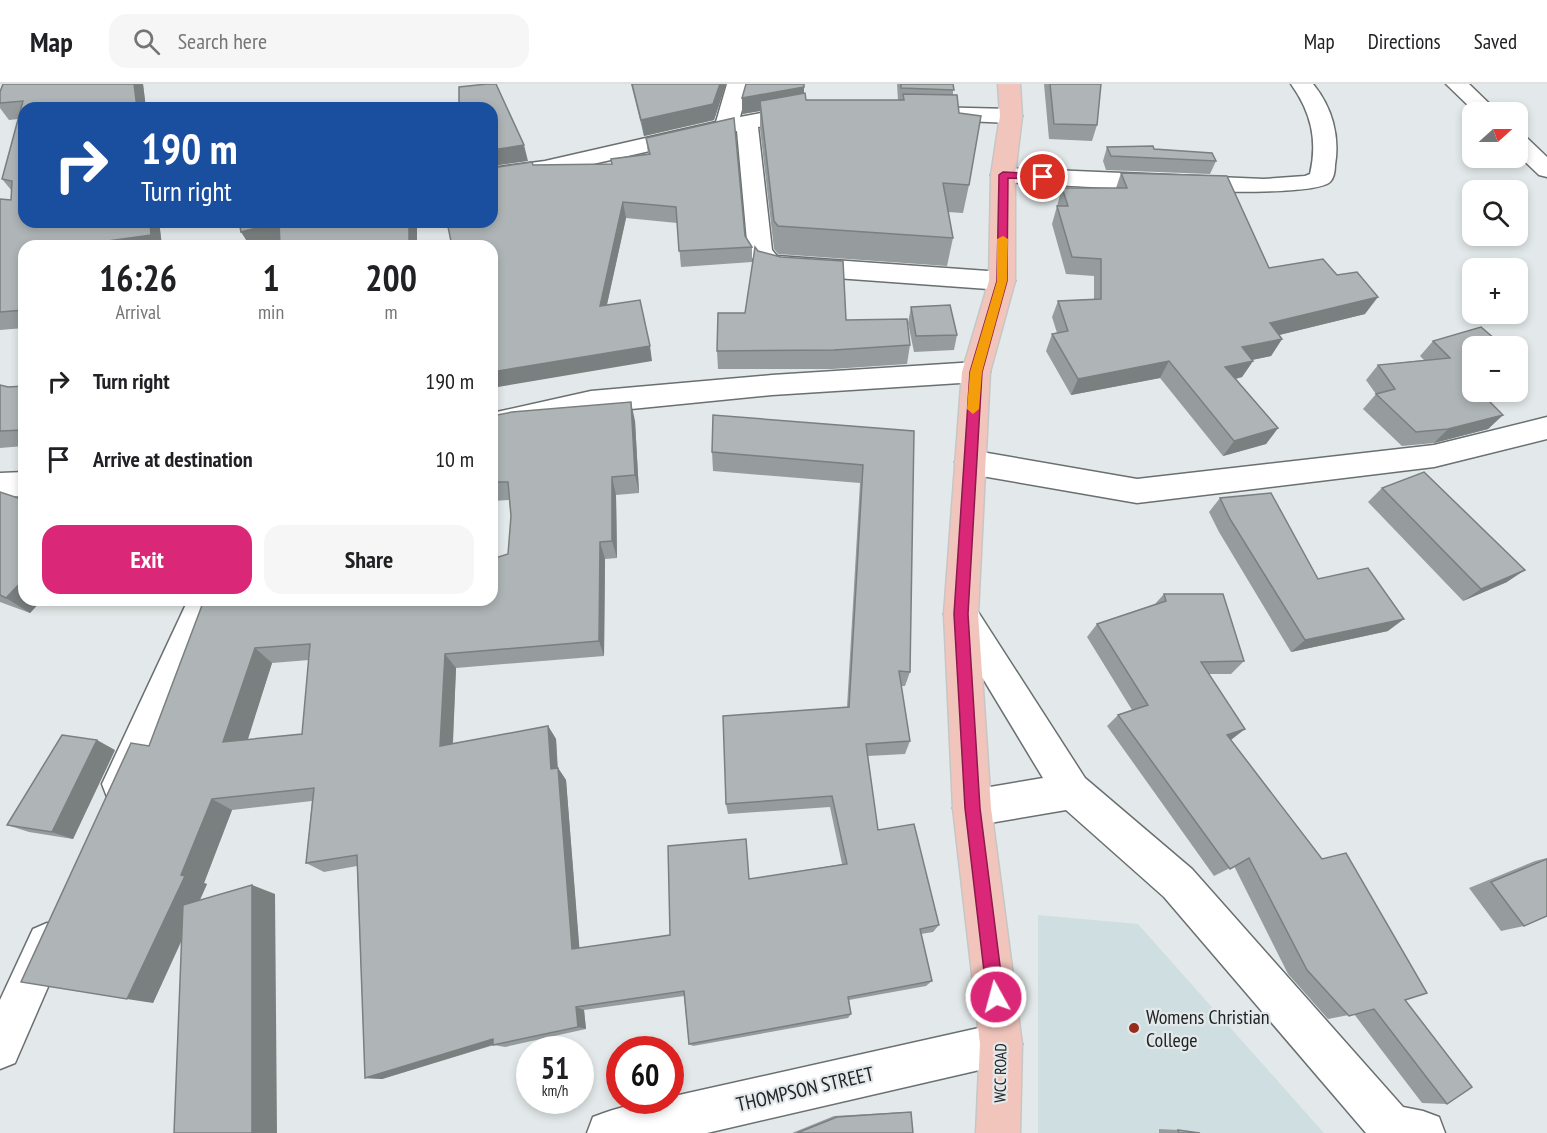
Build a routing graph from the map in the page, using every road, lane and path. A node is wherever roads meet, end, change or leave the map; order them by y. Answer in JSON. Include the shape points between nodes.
{"nodes":[{"id":1,"x":738,"y":84,"type":"edge"},
{"id":2,"x":1009,"y":84,"type":"edge"},
{"id":3,"x":1302,"y":84,"type":"edge"},
{"id":4,"x":1457,"y":84,"type":"edge"},
{"id":5,"x":1476,"y":102,"type":"edge"},
{"id":6,"x":824,"y":111,"type":"edge"},
{"id":7,"x":912,"y":114,"type":"edge"},
{"id":8,"x":1011,"y":116,"type":"junction"},
{"id":9,"x":736,"y":125,"type":"junction"},
{"id":10,"x":1528,"y":152,"type":"edge"},
{"id":11,"x":1547,"y":170,"type":"edge"},
{"id":12,"x":498,"y":174,"type":"edge"},
{"id":13,"x":1003,"y":175,"type":"junction"},
{"id":14,"x":1002,"y":281,"type":"junction"},
{"id":15,"x":976,"y":372,"type":"junction"},
{"id":16,"x":498,"y":423,"type":"edge"},
{"id":17,"x":1547,"y":428,"type":"edge"},
{"id":18,"x":970,"y":462,"type":"junction"},
{"id":19,"x":18,"y":484,"type":"edge"},
{"id":20,"x":0,"y":485,"type":"edge"},
{"id":21,"x":201,"y":606,"type":"edge"},
{"id":22,"x":961,"y":614,"type":"junction"},
{"id":23,"x":1072,"y":791,"type":"junction"},
{"id":24,"x":972,"y":808,"type":"junction"},
{"id":25,"x":104,"y":818,"type":"edge"},
{"id":26,"x":60,"y":916,"type":"edge"},
{"id":27,"x":1001,"y":1044,"type":"junction"},
{"id":28,"x":0,"y":1048,"type":"edge"},
{"id":29,"x":1402,"y":1131,"type":"edge"},
{"id":30,"x":609,"y":1133,"type":"edge"},
{"id":31,"x":998,"y":1133,"type":"edge"}],
"edges":[{"from":1,"to":9,"type":"street"},
{"from":2,"to":8,"type":"main road","name":"WCC ROAD"},
{"from":3,"to":13,"type":"street","via":[[1312,95],[1323,126],[1326,159],[1321,178],[1309,183],[1264,186]]},
{"from":4,"to":5,"type":"street"},
{"from":6,"to":9,"type":"street"},
{"from":7,"to":8,"type":"street"},
{"from":8,"to":13,"type":"main road","name":"WCC ROAD"},
{"from":9,"to":12,"type":"street","via":[[545,168]]},
{"from":9,"to":14,"type":"street","via":[[760,252],[768,262]]},
{"from":10,"to":11,"type":"street"},
{"from":13,"to":14,"type":"main road","name":"WCC ROAD"},
{"from":14,"to":15,"type":"main road","name":"WCC ROAD"},
{"from":15,"to":16,"type":"street","via":[[591,402]]},
{"from":15,"to":18,"type":"main road","name":"WCC ROAD"},
{"from":17,"to":18,"type":"street","via":[[1434,456],[1137,491]]},
{"from":18,"to":22,"type":"main road","name":"WCC ROAD"},
{"from":19,"to":20,"type":"street"},
{"from":21,"to":25,"type":"street"},
{"from":22,"to":23,"type":"street"},
{"from":22,"to":24,"type":"main road","name":"WCC ROAD"},
{"from":23,"to":24,"type":"street"},
{"from":23,"to":29,"type":"street","via":[[1178,883]]},
{"from":24,"to":27,"type":"main road","name":"WCC ROAD"},
{"from":26,"to":28,"type":"street"},
{"from":27,"to":30,"type":"street","name":"THOMPSON STREET"},
{"from":27,"to":31,"type":"main road","name":"WCC ROAD"}]}
